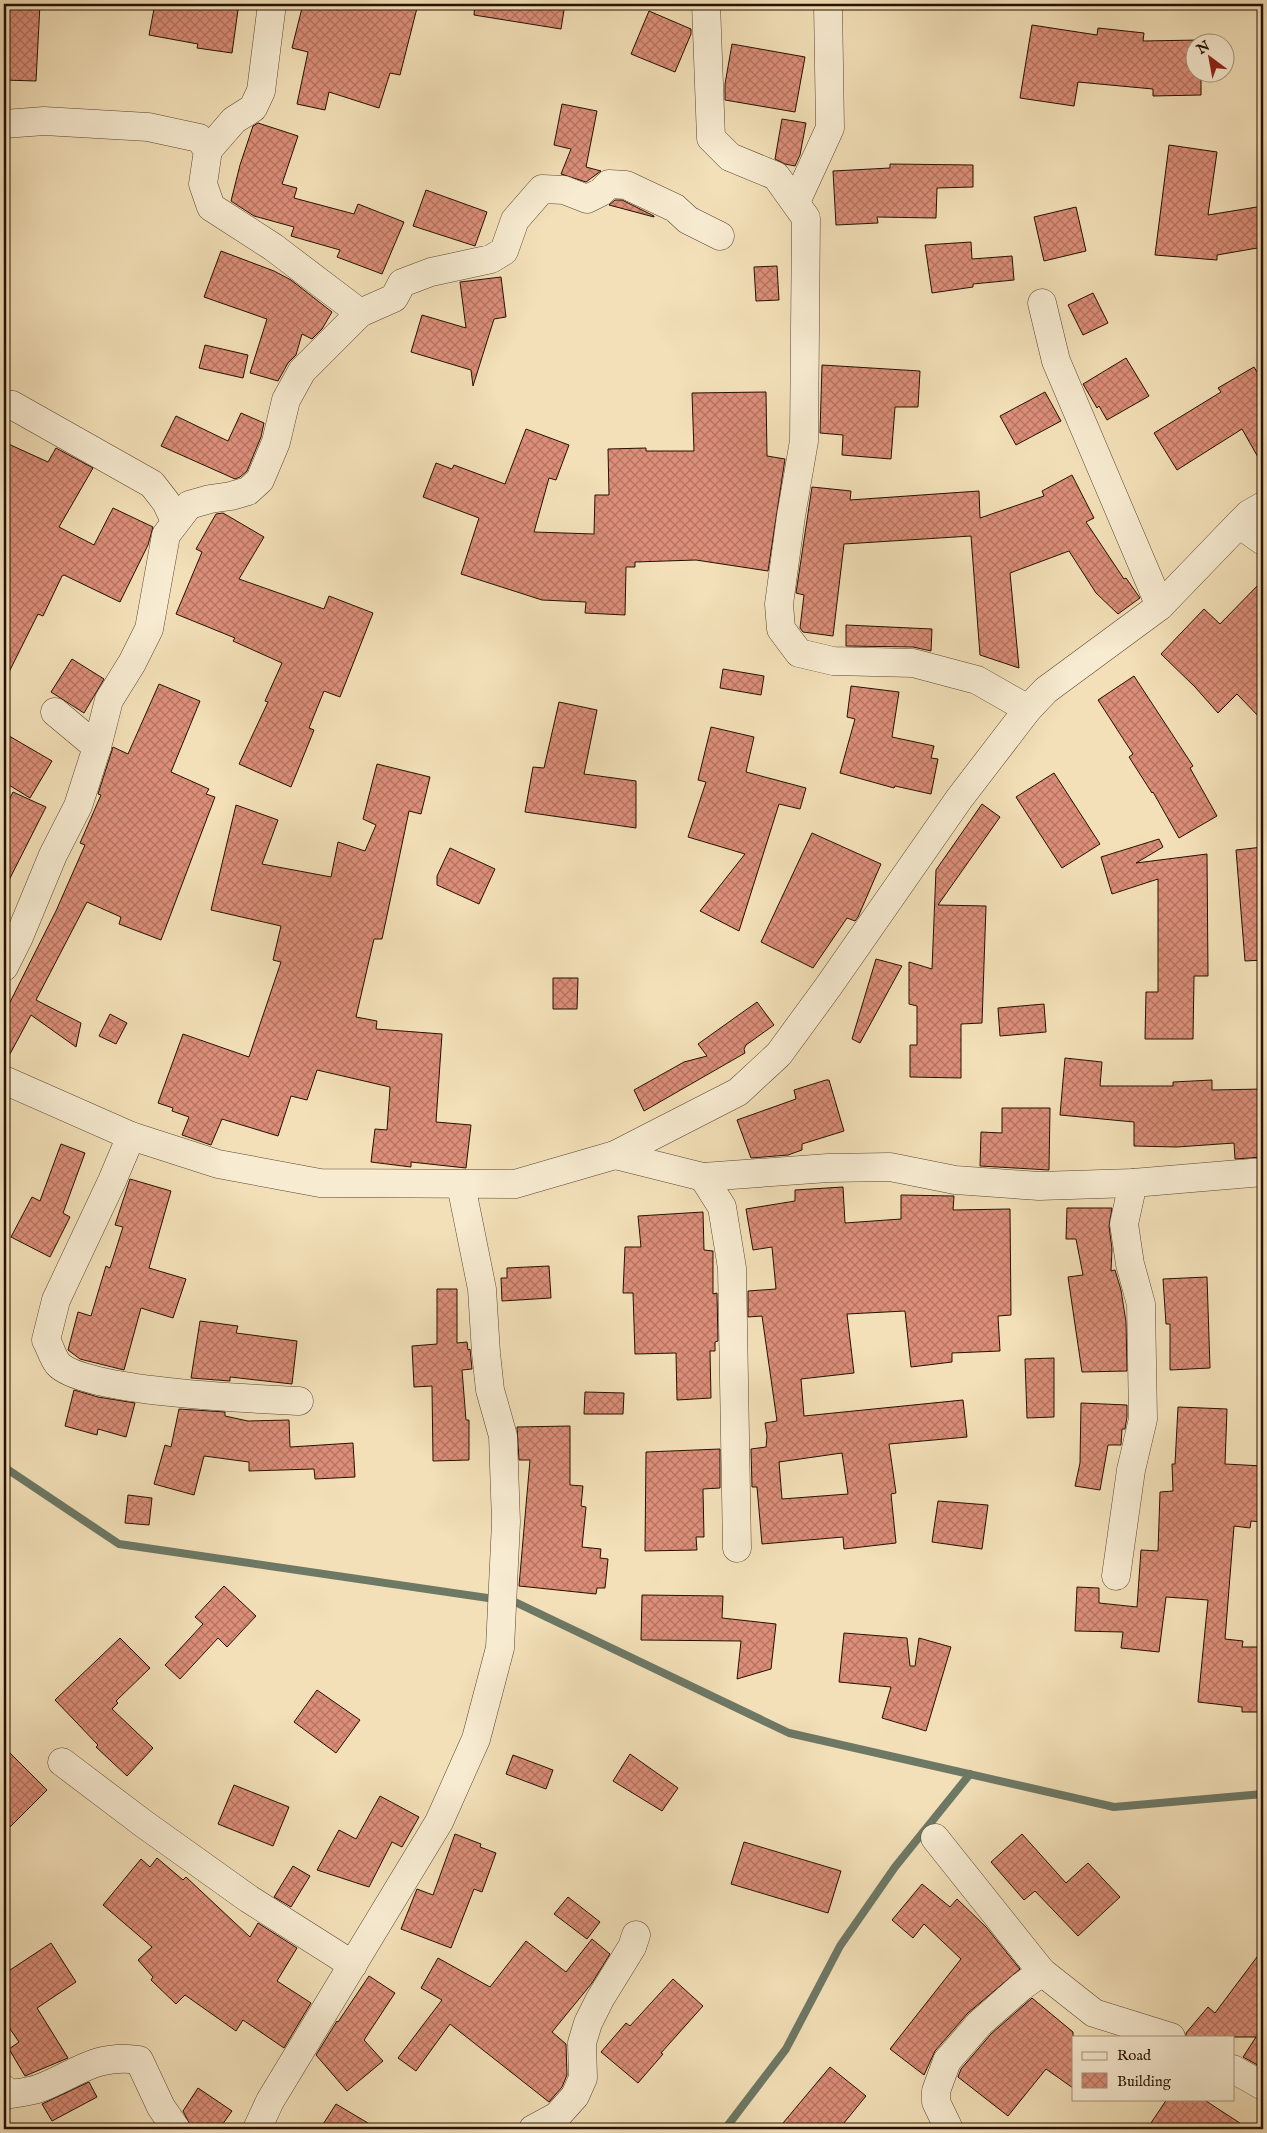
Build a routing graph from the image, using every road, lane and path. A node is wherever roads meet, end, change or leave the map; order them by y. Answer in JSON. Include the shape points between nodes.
{"nodes":[{"id":1,"x":272,"y":4,"type":"edge"},
{"id":2,"x":706,"y":4,"type":"edge"},
{"id":3,"x":828,"y":4,"type":"edge"},
{"id":4,"x":4,"y":124,"type":"edge"},
{"id":5,"x":208,"y":150,"type":"junction"},
{"id":6,"x":796,"y":202,"type":"junction"},
{"id":7,"x":720,"y":236,"type":"dead end"},
{"id":8,"x":1042,"y":303,"type":"dead end"},
{"id":9,"x":360,"y":313,"type":"junction"},
{"id":10,"x":4,"y":404,"type":"edge"},
{"id":11,"x":1263,"y":506,"type":"edge"},
{"id":12,"x":175,"y":521,"type":"junction"},
{"id":13,"x":1239,"y":524,"type":"junction"},
{"id":14,"x":1263,"y":540,"type":"edge"},
{"id":15,"x":1160,"y":606,"type":"junction"},
{"id":16,"x":1028,"y":708,"type":"junction"},
{"id":17,"x":55,"y":712,"type":"dead end"},
{"id":18,"x":97,"y":748,"type":"junction"},
{"id":19,"x":4,"y":967,"type":"edge"},
{"id":20,"x":4,"y":1080,"type":"edge"},
{"id":21,"x":132,"y":1136,"type":"junction"},
{"id":22,"x":615,"y":1155,"type":"junction"},
{"id":23,"x":1263,"y":1172,"type":"edge"},
{"id":24,"x":703,"y":1177,"type":"junction"},
{"id":25,"x":1133,"y":1183,"type":"junction"},
{"id":26,"x":461,"y":1185,"type":"junction"},
{"id":27,"x":299,"y":1401,"type":"dead end"},
{"id":28,"x":737,"y":1548,"type":"dead end"},
{"id":29,"x":1116,"y":1576,"type":"dead end"},
{"id":30,"x":62,"y":1762,"type":"dead end"},
{"id":31,"x":935,"y":1838,"type":"dead end"},
{"id":32,"x":636,"y":1935,"type":"dead end"},
{"id":33,"x":353,"y":1964,"type":"junction"},
{"id":34,"x":1042,"y":1972,"type":"junction"},
{"id":35,"x":1168,"y":2036,"type":"edge"},
{"id":36,"x":1234,"y":2070,"type":"edge"},
{"id":37,"x":1263,"y":2086,"type":"edge"},
{"id":38,"x":4,"y":2089,"type":"edge"},
{"id":39,"x":176,"y":2129,"type":"edge"},
{"id":40,"x":257,"y":2129,"type":"edge"},
{"id":41,"x":533,"y":2129,"type":"edge"},
{"id":42,"x":949,"y":2129,"type":"edge"}],
"edges":[{"from":1,"to":5,"type":"street","via":[[261,91],[253,108],[234,120]]},
{"from":2,"to":6,"type":"street","via":[[711,138],[730,157],[776,176]]},
{"from":3,"to":6,"type":"street","via":[[830,128]]},
{"from":4,"to":5,"type":"street","via":[[44,121],[148,127],[199,138]]},
{"from":5,"to":9,"type":"street","via":[[203,184],[211,207],[273,247]]},
{"from":6,"to":16,"type":"street","via":[[806,218],[804,441],[779,604],[781,629],[799,653],[833,661],[913,663],[977,680]]},
{"from":7,"to":9,"type":"street","via":[[688,220],[675,208],[626,185],[609,184],[587,199],[564,190],[542,189],[515,220],[504,251],[491,259],[430,272],[402,283],[394,298]]},
{"from":8,"to":15,"type":"street","via":[[1056,361]]},
{"from":9,"to":12,"type":"street","via":[[302,371],[286,400],[276,442],[260,480],[248,491],[189,505]]},
{"from":10,"to":12,"type":"street","via":[[12,405],[152,484]]},
{"from":11,"to":13,"type":"street"},
{"from":12,"to":18,"type":"street","via":[[166,535],[149,629],[109,700]]},
{"from":13,"to":14,"type":"street"},
{"from":13,"to":15,"type":"street"},
{"from":15,"to":16,"type":"street","via":[[1046,690]]},
{"from":16,"to":22,"type":"street","via":[[959,799],[779,1054],[738,1092]]},
{"from":17,"to":18,"type":"street"},
{"from":18,"to":19,"type":"street","via":[[78,806]]},
{"from":20,"to":21,"type":"street"},
{"from":21,"to":26,"type":"street","via":[[218,1164],[320,1183]]},
{"from":21,"to":27,"type":"street","via":[[56,1300],[46,1340],[58,1365],[77,1375],[116,1385],[213,1396]]},
{"from":22,"to":24,"type":"street"},
{"from":22,"to":26,"type":"street","via":[[515,1184]]},
{"from":23,"to":25,"type":"street"},
{"from":24,"to":25,"type":"street","via":[[890,1167],[955,1180],[1039,1186]]},
{"from":24,"to":28,"type":"street","via":[[722,1208],[732,1268]]},
{"from":25,"to":29,"type":"street","via":[[1124,1224],[1140,1304],[1143,1419],[1130,1470]]},
{"from":26,"to":33,"type":"street","via":[[482,1289],[490,1390],[503,1436],[506,1522],[500,1648],[476,1739],[440,1822]]},
{"from":30,"to":33,"type":"street","via":[[249,1900]]},
{"from":31,"to":34,"type":"street"},
{"from":32,"to":41,"type":"street","via":[[588,2023],[582,2044],[583,2078],[575,2096],[557,2116]]},
{"from":33,"to":40,"type":"street","via":[[270,2101]]},
{"from":34,"to":35,"type":"street","via":[[1094,2013]]},
{"from":34,"to":42,"type":"street","via":[[980,2023],[947,2060],[936,2091],[936,2102]]},
{"from":36,"to":37,"type":"street"},
{"from":38,"to":39,"type":"street","via":[[5,2094],[38,2089],[92,2063],[126,2058],[138,2060],[161,2107]]}]}
